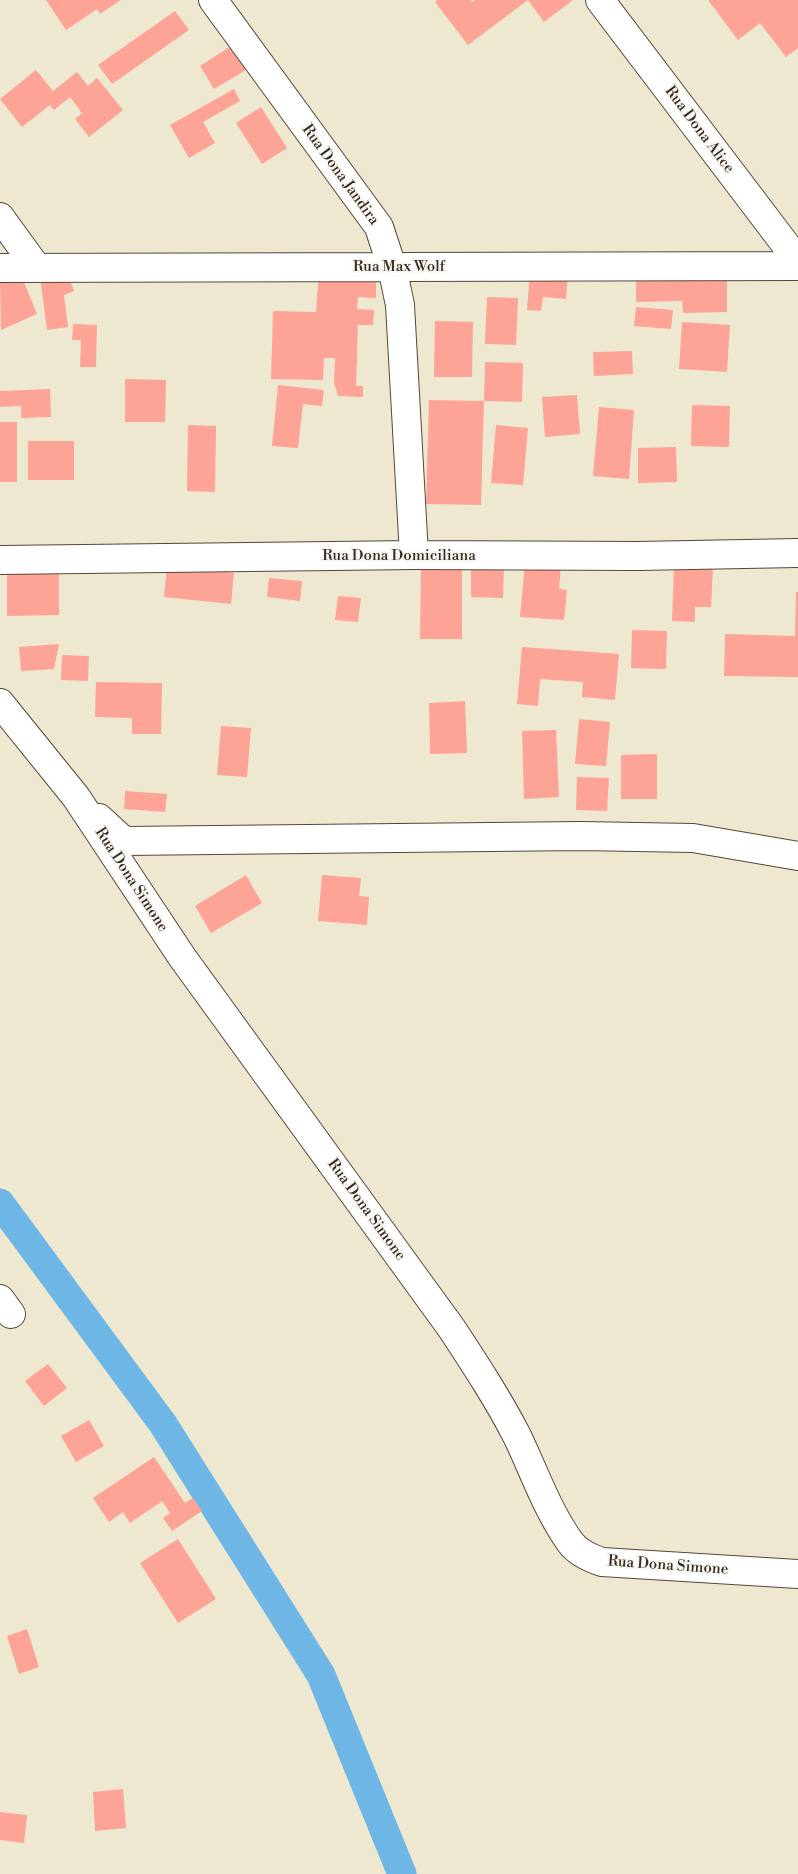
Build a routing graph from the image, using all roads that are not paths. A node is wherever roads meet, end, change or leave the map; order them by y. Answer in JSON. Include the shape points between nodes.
{"nodes":[{"id":1,"x":213,"y":0,"type":"edge"},
{"id":2,"x":600,"y":0,"type":"edge"},
{"id":3,"x":0,"y":217,"type":"edge"},
{"id":4,"x":798,"y":261,"type":"edge"},
{"id":5,"x":798,"y":266,"type":"edge"},
{"id":6,"x":392,"y":267,"type":"junction"},
{"id":7,"x":0,"y":268,"type":"edge"},
{"id":8,"x":37,"y":268,"type":"junction"},
{"id":9,"x":798,"y":553,"type":"edge"},
{"id":10,"x":414,"y":555,"type":"junction"},
{"id":11,"x":0,"y":560,"type":"edge"},
{"id":12,"x":0,"y":703,"type":"edge"},
{"id":13,"x":76,"y":796,"type":"junction"},
{"id":14,"x":798,"y":856,"type":"edge"},
{"id":15,"x":798,"y":1574,"type":"edge"}],
"edges":[{"from":1,"to":6,"type":"street","name":"Rua Dona Jandira","via":[[379,227]]},
{"from":2,"to":4,"type":"street","name":"Rua Dona Alice"},
{"from":3,"to":8,"type":"street"},
{"from":5,"to":6,"type":"street","name":"Rua Max Wolf"},
{"from":6,"to":8,"type":"street","name":"Rua Max Wolf"},
{"from":6,"to":10,"type":"street","name":"Rua Dona Jandira","via":[[400,305]]},
{"from":7,"to":8,"type":"street","name":"Rua Max Wolf"},
{"from":9,"to":10,"type":"street","name":"Rua Dona Domiciliana"},
{"from":10,"to":11,"type":"street","name":"Rua Dona Domiciliana"},
{"from":12,"to":13,"type":"street","name":"Rua Dona Simone"},
{"from":13,"to":14,"type":"street","via":[[124,841],[591,836],[693,838]]},
{"from":13,"to":15,"type":"street","name":"Rua Dona Simone","via":[[182,957],[452,1329],[517,1436],[548,1505],[570,1543],[602,1562]]}]}
